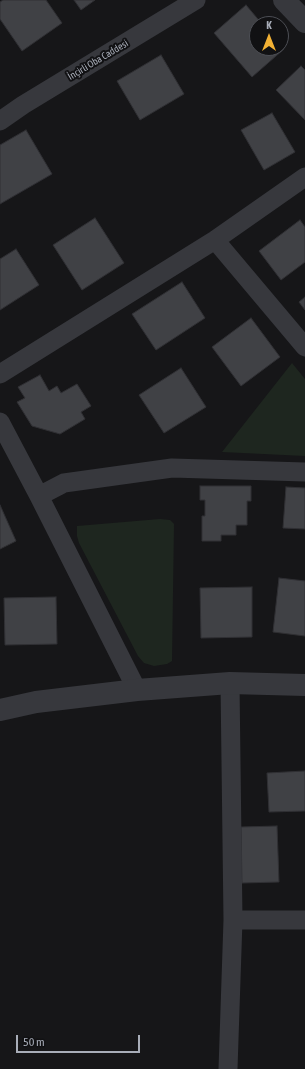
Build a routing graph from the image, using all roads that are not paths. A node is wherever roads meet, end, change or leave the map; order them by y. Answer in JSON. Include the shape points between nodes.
{"nodes":[{"id":1,"x":196,"y":0,"type":"edge"},
{"id":2,"x":284,"y":0,"type":"edge"},
{"id":3,"x":305,"y":22,"type":"edge"},
{"id":4,"x":0,"y":121,"type":"edge"},
{"id":5,"x":305,"y":177,"type":"edge"},
{"id":6,"x":215,"y":240,"type":"junction"},
{"id":7,"x":305,"y":347,"type":"edge"},
{"id":8,"x":0,"y":374,"type":"edge"},
{"id":9,"x":0,"y":422,"type":"edge"},
{"id":10,"x":305,"y":472,"type":"edge"},
{"id":11,"x":39,"y":496,"type":"junction"},
{"id":12,"x":230,"y":683,"type":"junction"},
{"id":13,"x":305,"y":685,"type":"edge"},
{"id":14,"x":137,"y":690,"type":"junction"},
{"id":15,"x":0,"y":710,"type":"edge"},
{"id":16,"x":233,"y":920,"type":"junction"},
{"id":17,"x":305,"y":920,"type":"edge"},
{"id":18,"x":228,"y":1069,"type":"edge"}],
"edges":[{"from":1,"to":4,"type":"street","name":"İnçirli Oba Caddesi"},
{"from":2,"to":3,"type":"street"},
{"from":5,"to":6,"type":"street"},
{"from":6,"to":7,"type":"street"},
{"from":6,"to":8,"type":"street"},
{"from":9,"to":11,"type":"street"},
{"from":10,"to":11,"type":"street","via":[[172,468],[64,483]]},
{"from":11,"to":14,"type":"street"},
{"from":12,"to":13,"type":"street"},
{"from":12,"to":14,"type":"street"},
{"from":12,"to":16,"type":"street"},
{"from":14,"to":15,"type":"street","via":[[36,702]]},
{"from":16,"to":17,"type":"street"},
{"from":16,"to":18,"type":"street"}]}
